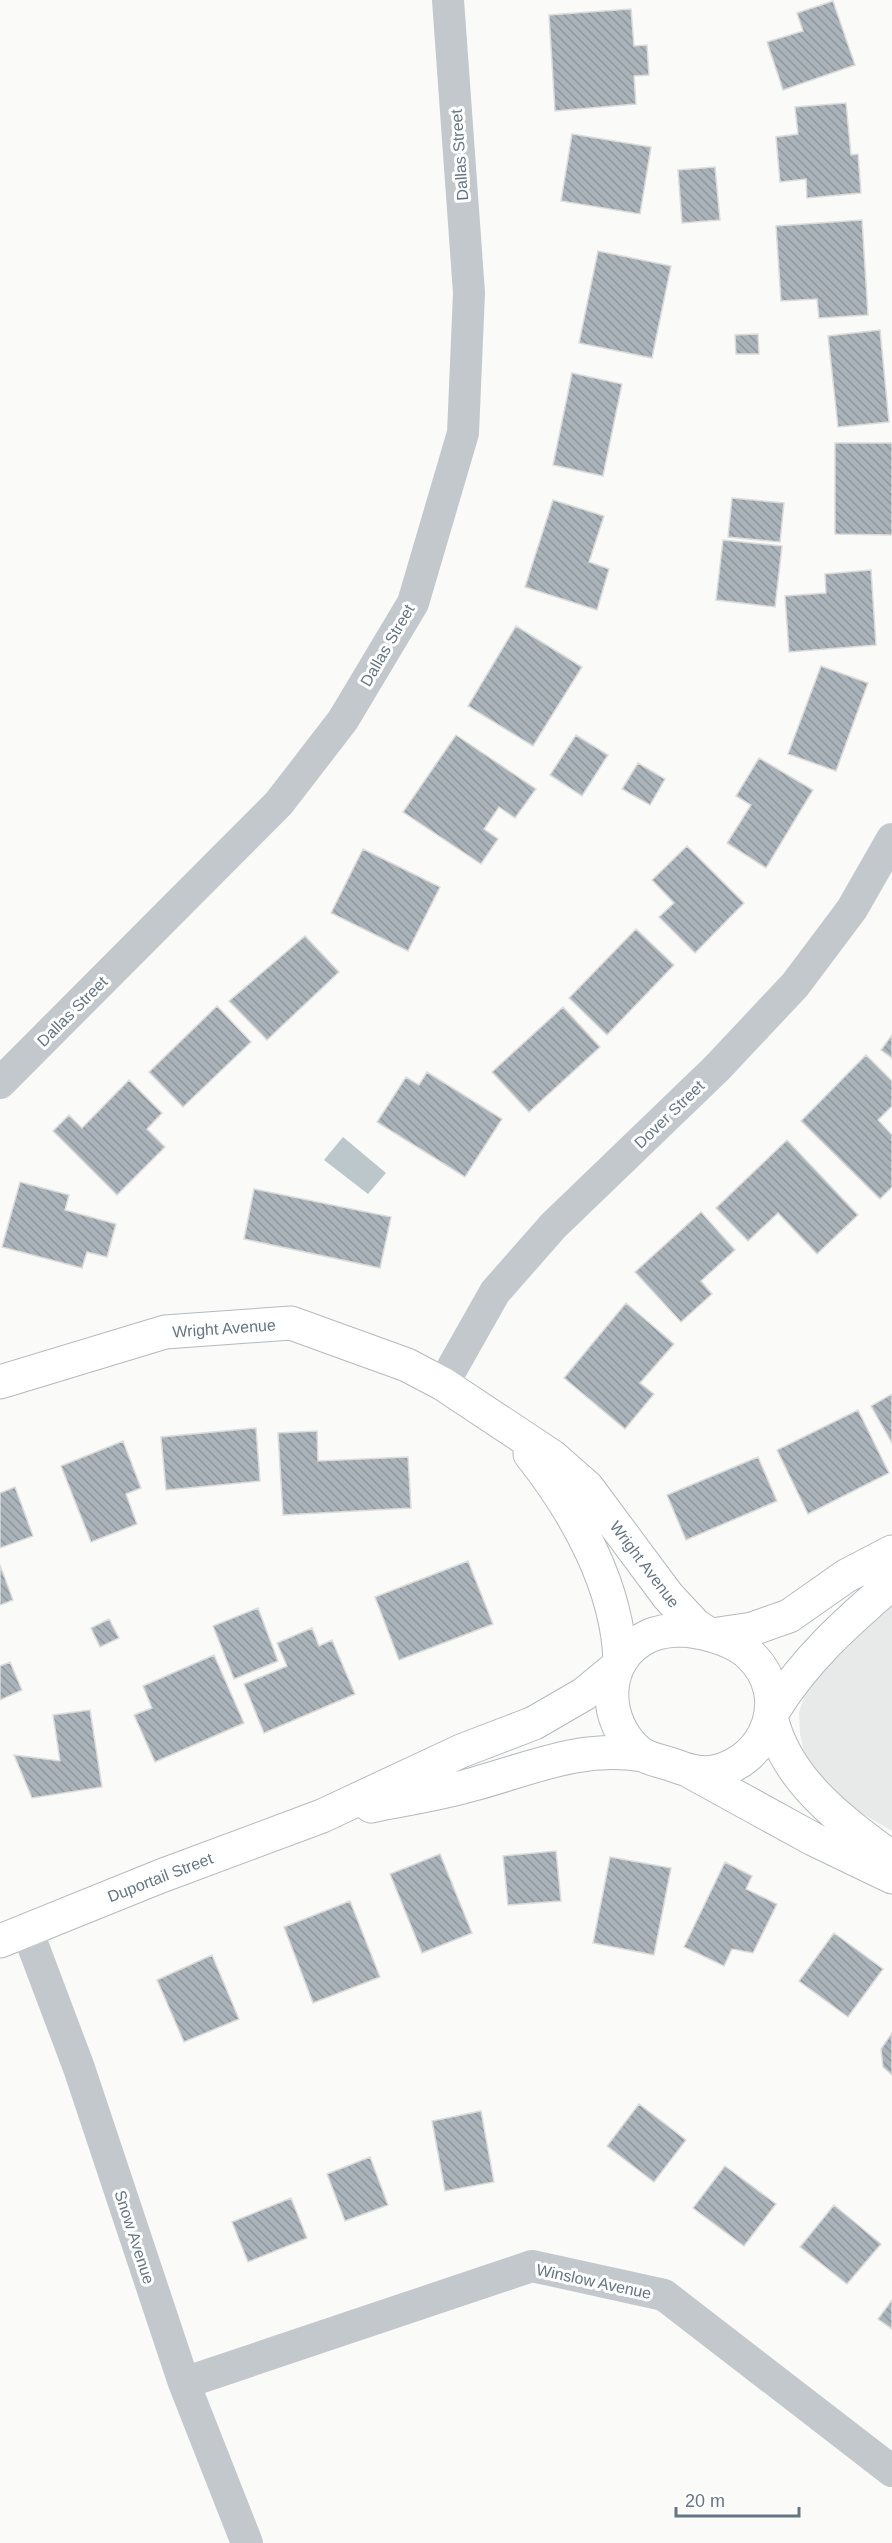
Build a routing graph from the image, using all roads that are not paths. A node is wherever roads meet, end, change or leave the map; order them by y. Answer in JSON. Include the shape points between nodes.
{"nodes":[{"id":1,"x":448,"y":0,"type":"edge"},
{"id":2,"x":892,"y":839,"type":"edge"},
{"id":3,"x":0,"y":1083,"type":"edge"},
{"id":4,"x":0,"y":1382,"type":"edge"},
{"id":5,"x":443,"y":1384,"type":"junction"},
{"id":6,"x":503,"y":1424,"type":"junction"},
{"id":7,"x":892,"y":1552,"type":"edge"},
{"id":8,"x":892,"y":1583,"type":"edge"},
{"id":9,"x":710,"y":1634,"type":"junction"},
{"id":10,"x":619,"y":1664,"type":"junction"},
{"id":11,"x":772,"y":1715,"type":"junction"},
{"id":12,"x":643,"y":1755,"type":"junction"},
{"id":13,"x":691,"y":1772,"type":"junction"},
{"id":14,"x":322,"y":1815,"type":"junction"},
{"id":15,"x":892,"y":1858,"type":"edge"},
{"id":16,"x":892,"y":1877,"type":"edge"},
{"id":17,"x":13,"y":1936,"type":"edge"},
{"id":18,"x":184,"y":2383,"type":"junction"},
{"id":19,"x":892,"y":2471,"type":"edge"},
{"id":20,"x":247,"y":2543,"type":"edge"}],
"edges":[{"from":1,"to":3,"type":"street","name":"Dallas Street","via":[[469,293],[463,433],[413,603],[343,720],[279,802]]},
{"from":2,"to":5,"type":"street","name":"Dover Street","via":[[852,909],[795,985],[717,1068],[553,1226],[495,1293]]},
{"from":4,"to":5,"type":"main road","name":"Wright Avenue","via":[[165,1332],[291,1323],[407,1365]]},
{"from":5,"to":6,"type":"main road","name":"Wright Avenue"},
{"from":6,"to":9,"type":"main road","name":"Wright Avenue","via":[[553,1456],[587,1487],[668,1596],[695,1625]]},
{"from":6,"to":10,"type":"main road","name":"Wright Avenue","via":[[557,1491],[589,1549],[610,1598]]},
{"from":7,"to":9,"type":"main road","via":[[846,1576],[789,1616],[752,1629]]},
{"from":8,"to":11,"type":"main road","via":[[826,1642],[798,1674]]},
{"from":9,"to":10,"type":"main road","via":[[684,1630],[656,1634],[632,1648]]},
{"from":9,"to":11,"type":"main road","via":[[750,1656],[764,1672],[771,1692]]},
{"from":10,"to":12,"type":"main road","via":[[611,1685],[616,1725]]},
{"from":10,"to":14,"type":"main road","name":"Duportail Street","via":[[584,1694],[542,1720],[461,1751]]},
{"from":11,"to":13,"type":"main road","via":[[764,1737],[751,1754],[712,1773]]},
{"from":11,"to":15,"type":"main road","via":[[782,1748],[815,1794]]},
{"from":12,"to":13,"type":"main road"},
{"from":12,"to":14,"type":"main road","name":"Duportail Street","via":[[578,1754],[461,1788]]},
{"from":13,"to":16,"type":"main road"},
{"from":14,"to":17,"type":"main road","name":"Duportail Street"},
{"from":17,"to":18,"type":"street","name":"Snow Avenue","via":[[79,2068]]},
{"from":18,"to":19,"type":"street","name":"Winslow Avenue","via":[[532,2266],[664,2295]]},
{"from":18,"to":20,"type":"street","name":"Snow Avenue"}]}
